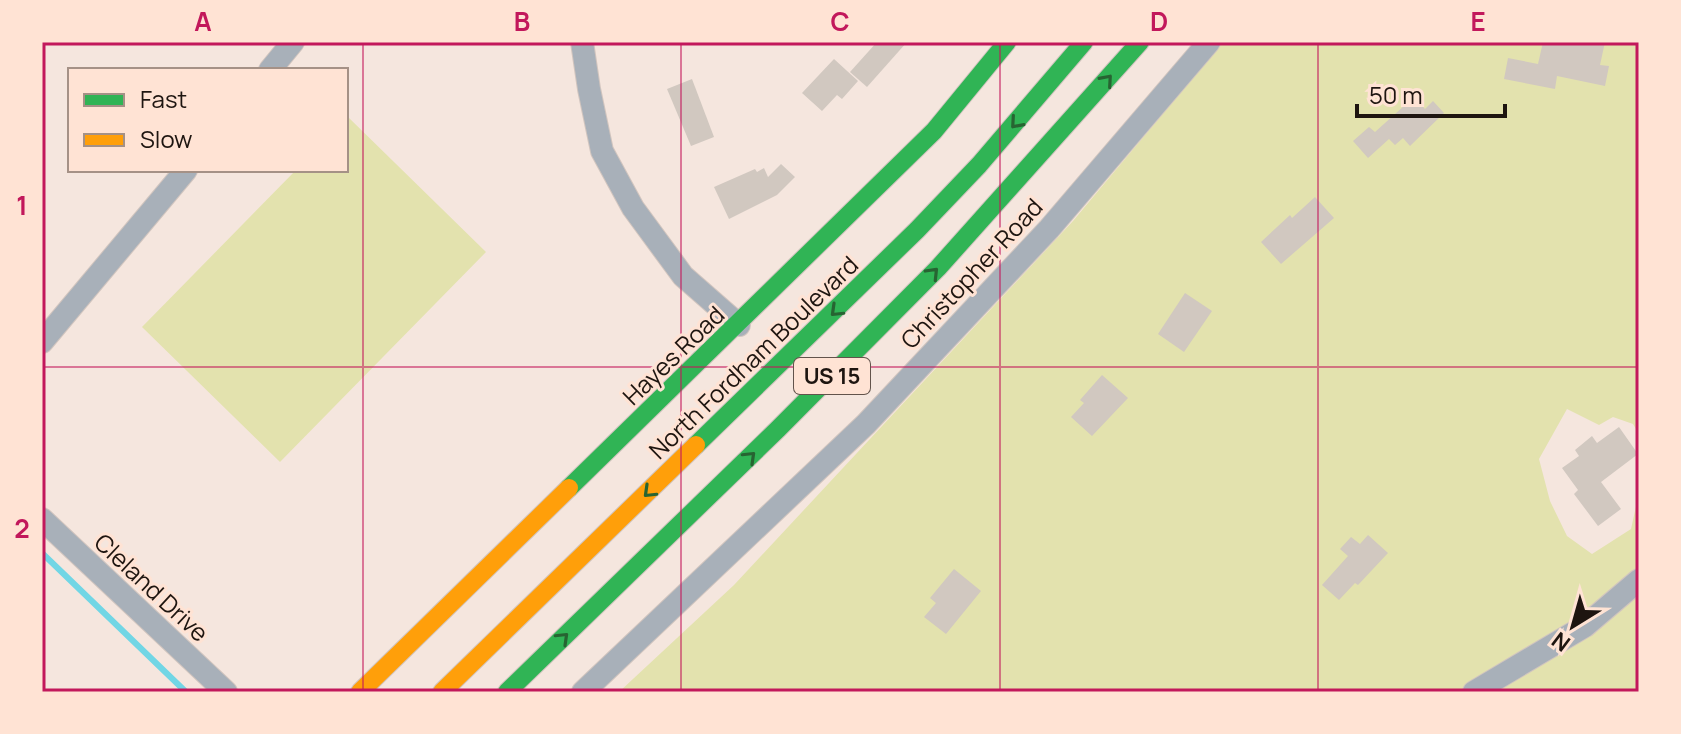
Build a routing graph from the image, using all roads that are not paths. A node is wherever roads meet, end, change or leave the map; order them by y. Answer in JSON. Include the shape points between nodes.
{"nodes":[{"id":1,"x":293,"y":42,"type":"edge"},
{"id":2,"x":582,"y":42,"type":"edge"},
{"id":3,"x":1007,"y":42,"type":"edge"},
{"id":4,"x":1084,"y":42,"type":"edge"},
{"id":5,"x":1140,"y":42,"type":"edge"},
{"id":6,"x":1209,"y":42,"type":"edge"},
{"id":7,"x":272,"y":68,"type":"edge"},
{"id":8,"x":184,"y":172,"type":"edge"},
{"id":9,"x":739,"y":325,"type":"junction"},
{"id":10,"x":42,"y":342,"type":"edge"},
{"id":11,"x":42,"y":519,"type":"edge"},
{"id":12,"x":1639,"y":580,"type":"edge"},
{"id":13,"x":226,"y":692,"type":"edge"},
{"id":14,"x":360,"y":692,"type":"edge"},
{"id":15,"x":442,"y":692,"type":"edge"},
{"id":16,"x":507,"y":692,"type":"edge"},
{"id":17,"x":583,"y":692,"type":"edge"},
{"id":18,"x":1474,"y":692,"type":"edge"}],
"edges":[{"from":1,"to":7,"type":"street"},
{"from":2,"to":9,"type":"street","via":[[602,151],[633,208],[683,276]]},
{"from":3,"to":9,"type":"main road","name":"Hayes Road","via":[[934,131]]},
{"from":4,"to":15,"type":"main road","name":"North Fordham Boulevard","number":"US 15","one_way":true,"via":[[917,230]]},
{"from":16,"to":5,"type":"main road","number":"US 15","one_way":true,"via":[[938,268]]},
{"from":6,"to":17,"type":"street","name":"Christopher Road","via":[[1049,229],[866,424]]},
{"from":8,"to":10,"type":"street"},
{"from":9,"to":14,"type":"main road","name":"Hayes Road"},
{"from":11,"to":13,"type":"street","name":"Cleland Drive"},
{"from":12,"to":18,"type":"street","via":[[1585,626]]}]}
